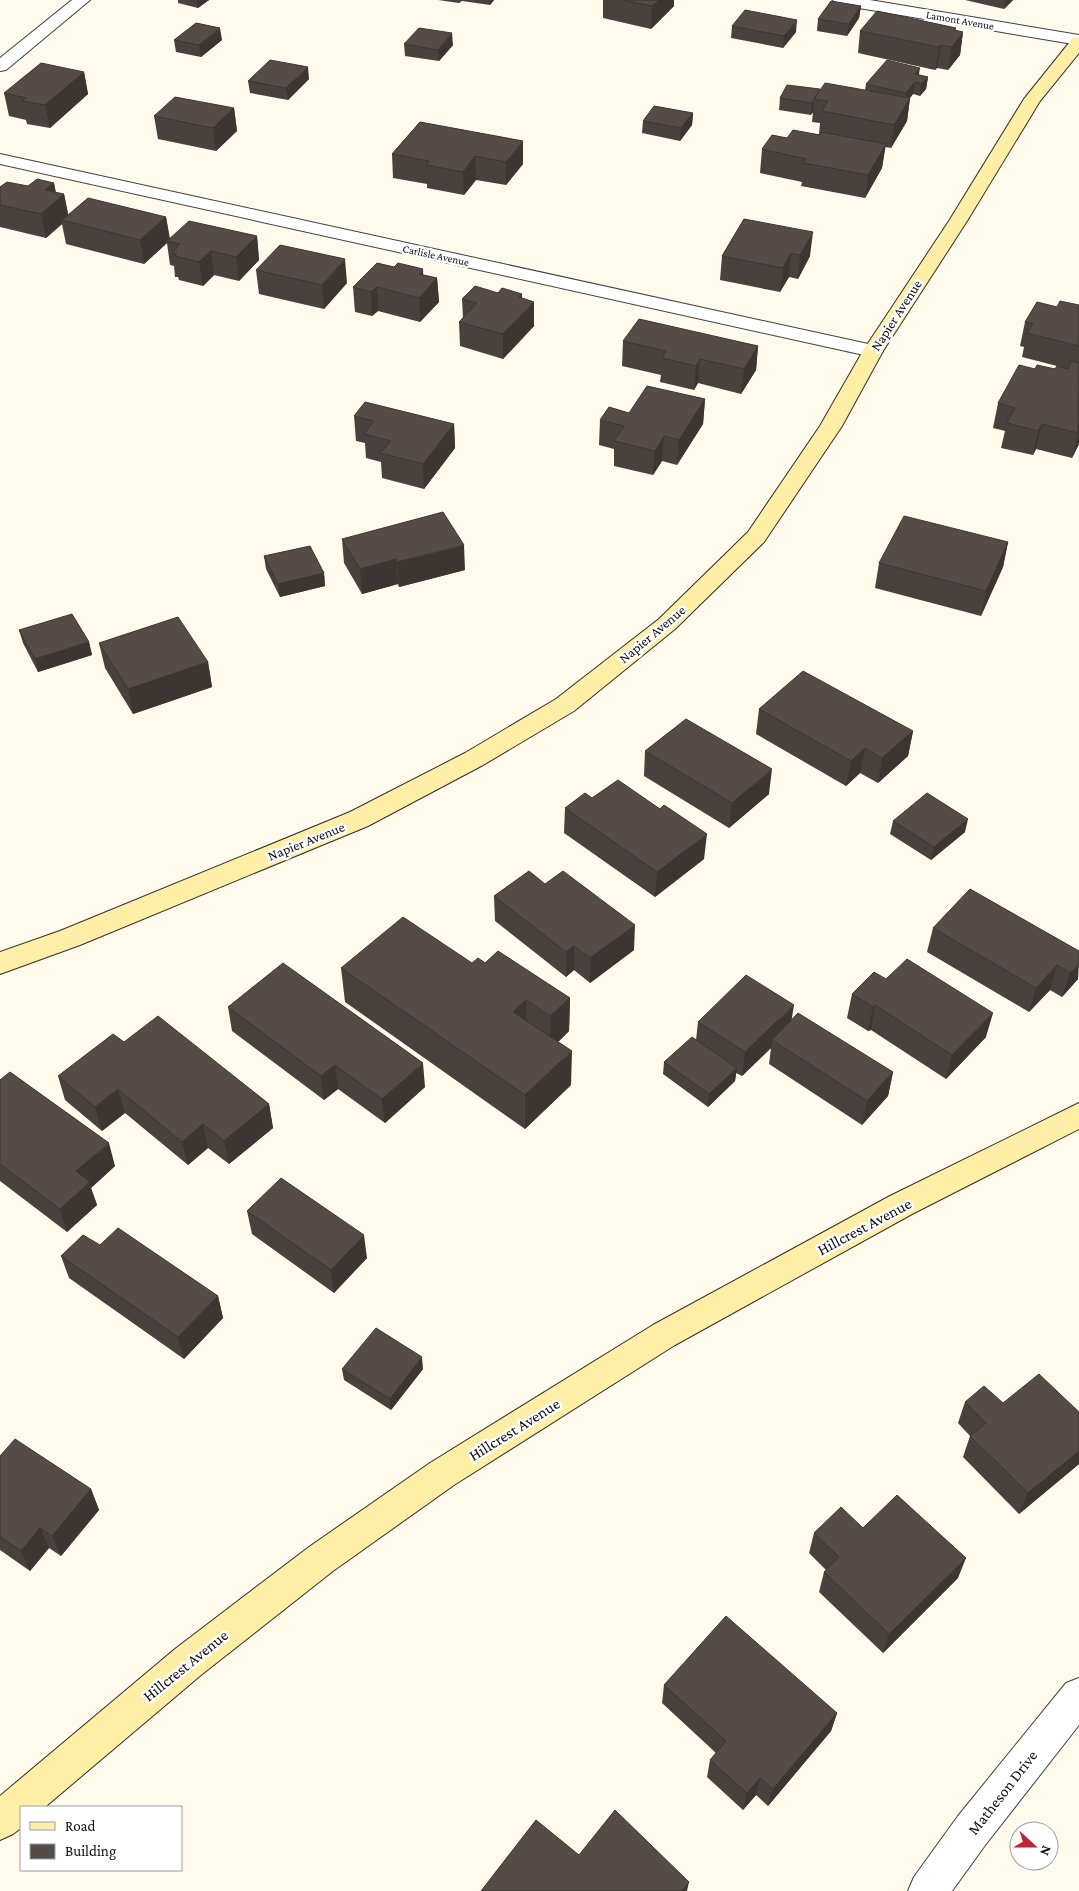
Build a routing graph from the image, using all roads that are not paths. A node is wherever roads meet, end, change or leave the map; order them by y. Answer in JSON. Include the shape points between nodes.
{"nodes":[{"id":1,"x":82,"y":0,"type":"edge"},
{"id":2,"x":841,"y":0,"type":"edge"},
{"id":3,"x":1079,"y":41,"type":"edge"},
{"id":4,"x":0,"y":66,"type":"edge"},
{"id":5,"x":0,"y":158,"type":"edge"},
{"id":6,"x":872,"y":351,"type":"junction"},
{"id":7,"x":0,"y":963,"type":"edge"},
{"id":8,"x":1079,"y":1115,"type":"edge"},
{"id":9,"x":1079,"y":1696,"type":"edge"},
{"id":10,"x":0,"y":1822,"type":"edge"},
{"id":11,"x":928,"y":1891,"type":"edge"}],
"edges":[{"from":1,"to":4,"type":"street"},
{"from":2,"to":3,"type":"street","name":"Lamont Avenue"},
{"from":3,"to":6,"type":"street","name":"Napier Avenue","via":[[1033,99]]},
{"from":5,"to":6,"type":"street","name":"Carlisle Avenue"},
{"from":6,"to":7,"type":"street","name":"Napier Avenue","via":[[831,426],[756,537],[667,624],[565,705],[359,819],[70,938]]},
{"from":8,"to":10,"type":"street","name":"Hillcrest Avenue","via":[[901,1205],[664,1334],[442,1474],[321,1559],[188,1662]]},
{"from":9,"to":11,"type":"street","name":"Matheson Drive","via":[[972,1830]]}]}
